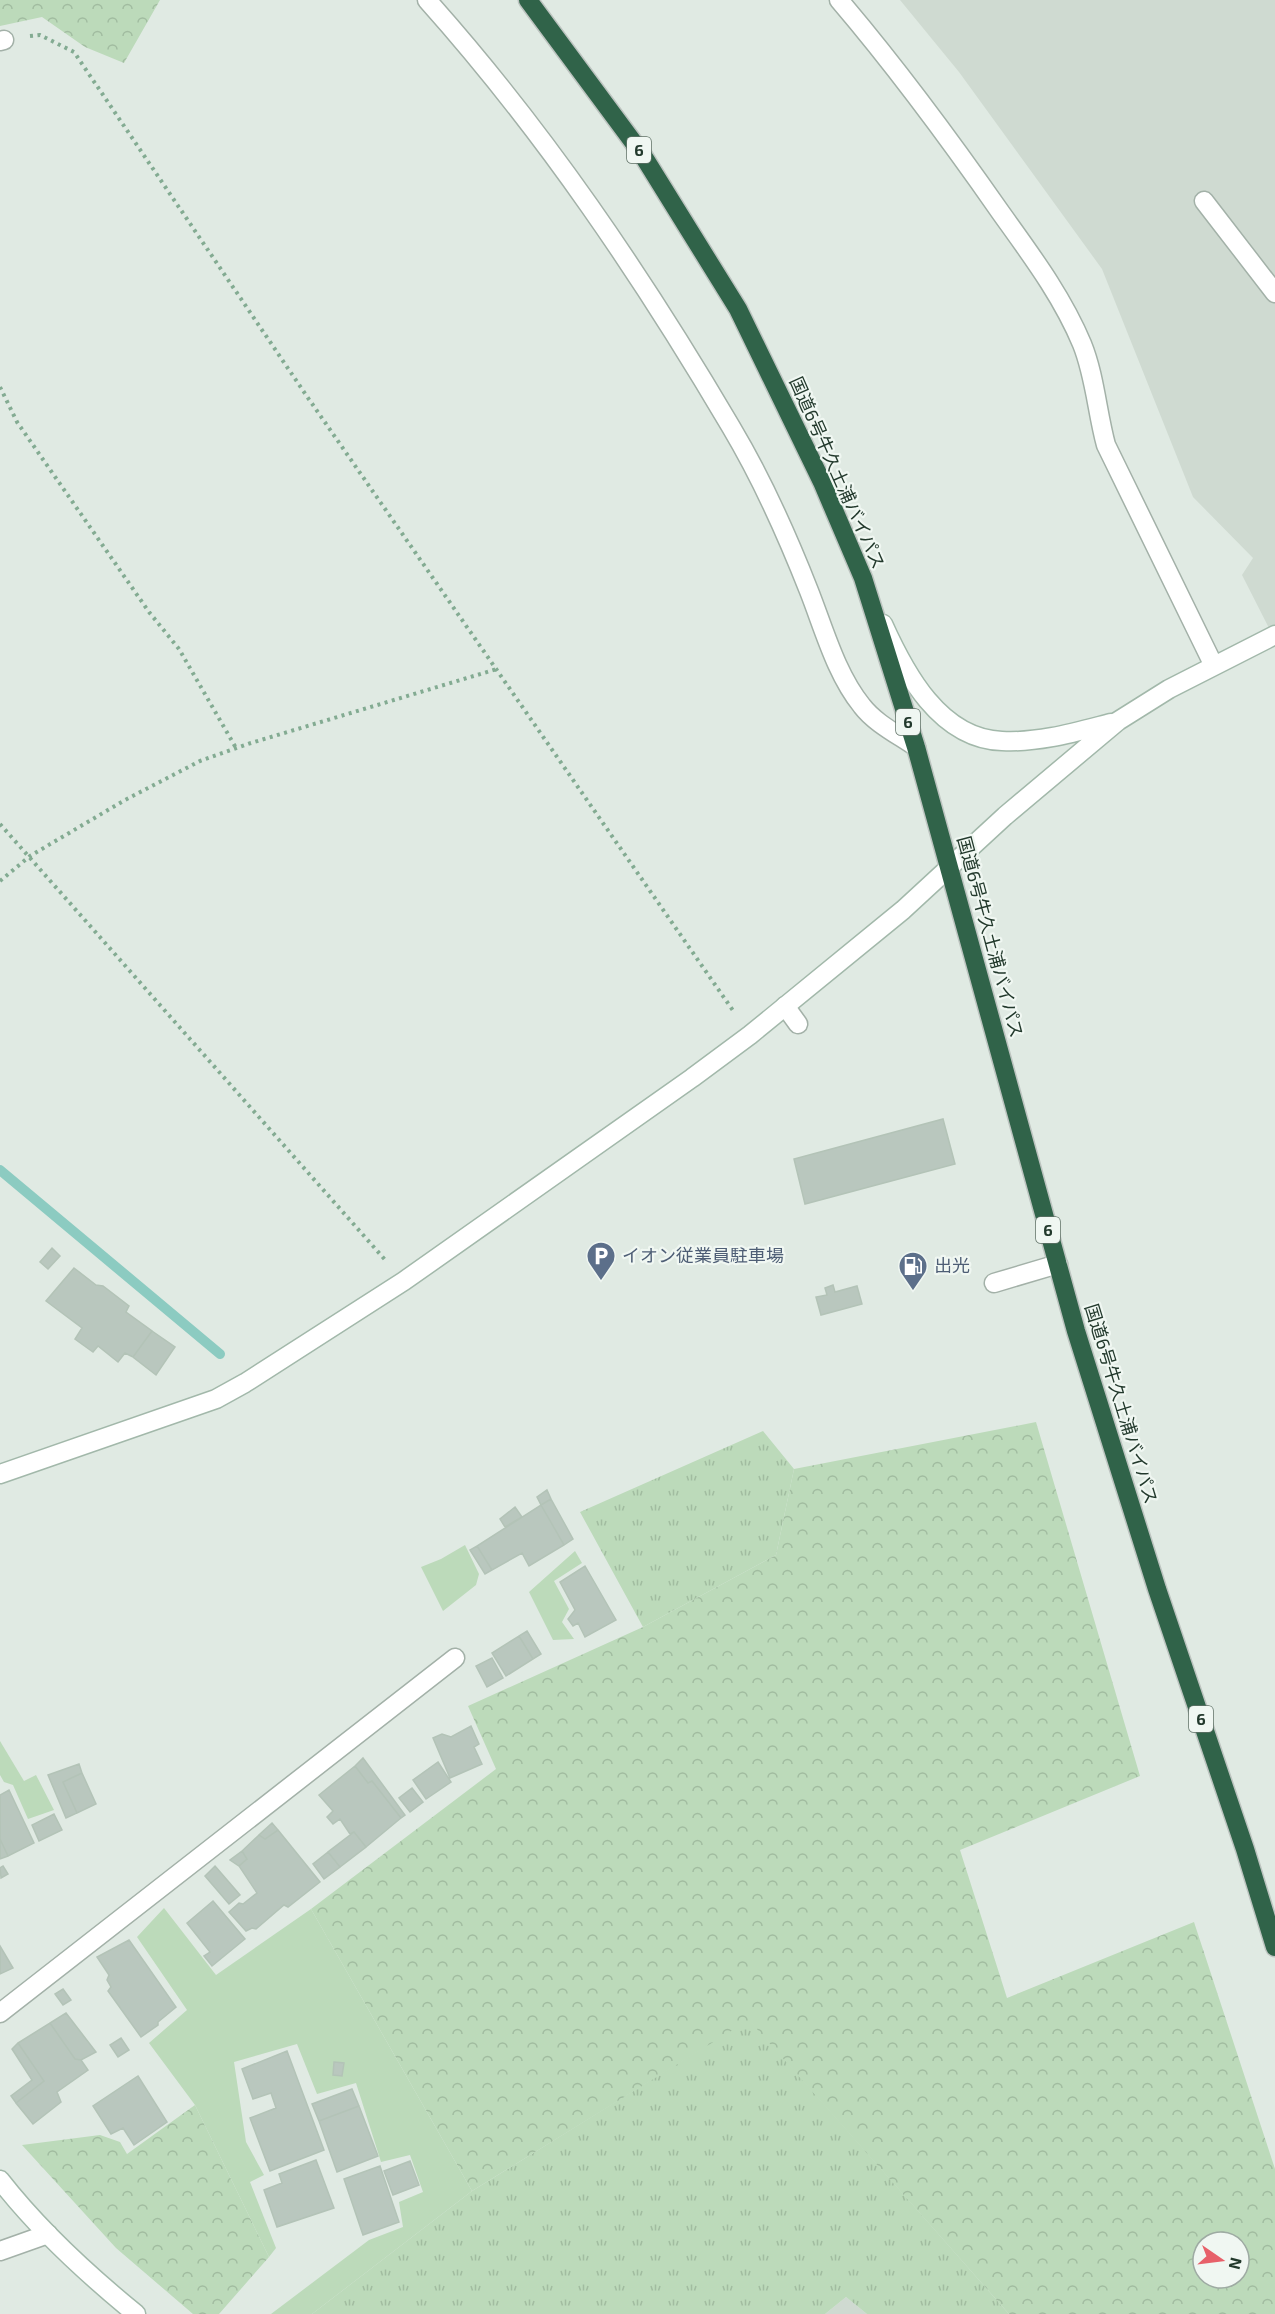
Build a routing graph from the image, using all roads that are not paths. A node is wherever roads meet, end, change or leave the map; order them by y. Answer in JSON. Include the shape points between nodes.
{"nodes":[{"id":1,"x":427,"y":0,"type":"edge"},
{"id":2,"x":528,"y":0,"type":"edge"},
{"id":3,"x":839,"y":0,"type":"edge"},
{"id":4,"x":1204,"y":201,"type":"dead end"},
{"id":5,"x":1275,"y":293,"type":"edge"},
{"id":6,"x":863,"y":578,"type":"junction"},
{"id":7,"x":1275,"y":635,"type":"edge"},
{"id":8,"x":1213,"y":664,"type":"junction"},
{"id":9,"x":1118,"y":721,"type":"junction"},
{"id":10,"x":916,"y":747,"type":"junction"},
{"id":11,"x":950,"y":868,"type":"junction"},
{"id":12,"x":785,"y":1006,"type":"junction"},
{"id":13,"x":798,"y":1024,"type":"dead end"},
{"id":14,"x":1058,"y":1264,"type":"junction"},
{"id":15,"x":994,"y":1283,"type":"dead end"},
{"id":16,"x":0,"y":1474,"type":"edge"},
{"id":17,"x":455,"y":1658,"type":"dead end"},
{"id":18,"x":1275,"y":1947,"type":"edge"},
{"id":19,"x":0,"y":2013,"type":"edge"},
{"id":20,"x":0,"y":2180,"type":"edge"},
{"id":21,"x":48,"y":2234,"type":"junction"},
{"id":22,"x":0,"y":2252,"type":"edge"},
{"id":23,"x":136,"y":2314,"type":"edge"}],
"edges":[{"from":1,"to":10,"type":"street","via":[[532,127],[604,223],[733,430],[786,534],[846,683],[862,707]]},
{"from":2,"to":6,"type":"highway","name":"国道6号牛久土浦バイパス","number":"6","via":[[642,154],[738,309],[822,482]]},
{"from":3,"to":8,"type":"street","via":[[891,62],[1058,294],[1082,344],[1107,445]]},
{"from":4,"to":5,"type":"street"},
{"from":6,"to":9,"type":"street","via":[[909,673],[945,719],[987,740],[1002,741],[1056,737]]},
{"from":6,"to":10,"type":"highway","name":"国道6号牛久土浦バイパス","number":"6"},
{"from":7,"to":8,"type":"street"},
{"from":8,"to":9,"type":"street"},
{"from":9,"to":11,"type":"street"},
{"from":10,"to":11,"type":"highway","name":"国道6号牛久土浦バイパス","number":"6"},
{"from":11,"to":12,"type":"street"},
{"from":11,"to":14,"type":"highway","name":"国道6号牛久土浦バイパス","number":"6"},
{"from":12,"to":13,"type":"street"},
{"from":12,"to":16,"type":"street","via":[[692,1078],[404,1281],[245,1383],[216,1399]]},
{"from":14,"to":15,"type":"street"},
{"from":14,"to":18,"type":"highway","name":"国道6号牛久土浦バイパス","number":"6","via":[[1157,1589]]},
{"from":17,"to":19,"type":"street"},
{"from":20,"to":21,"type":"street"},
{"from":21,"to":22,"type":"street"},
{"from":21,"to":23,"type":"street"}]}
